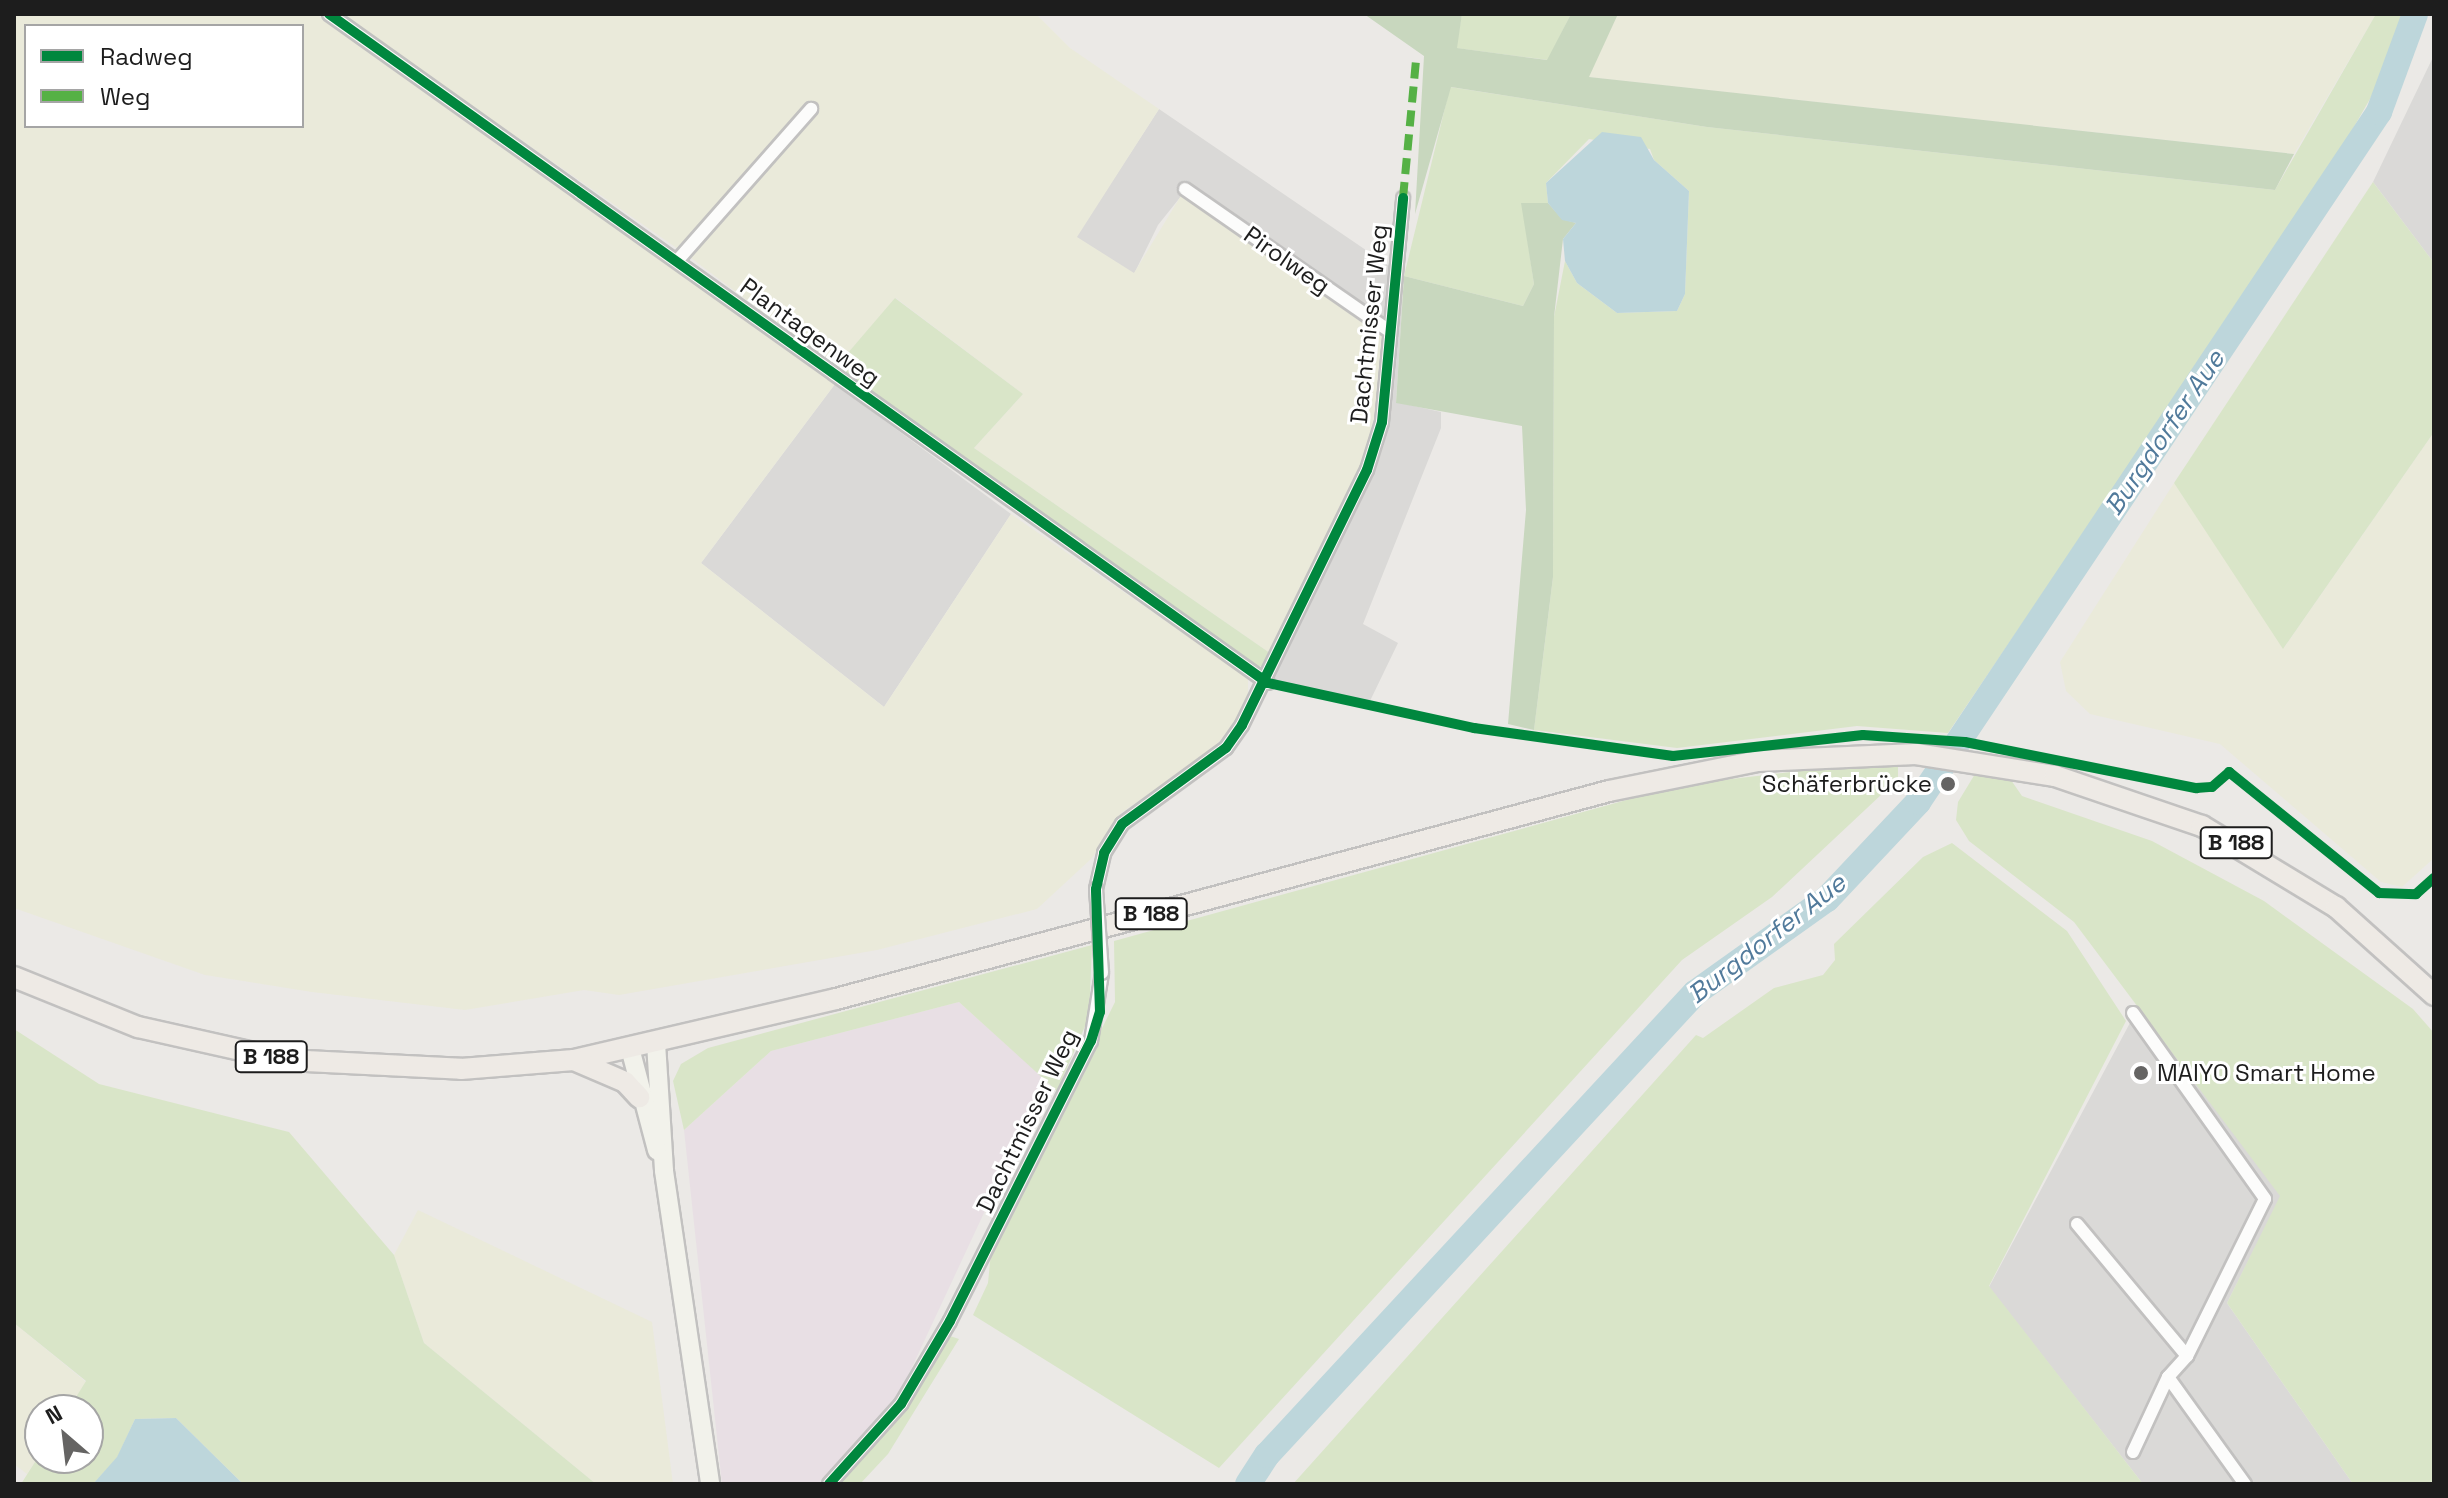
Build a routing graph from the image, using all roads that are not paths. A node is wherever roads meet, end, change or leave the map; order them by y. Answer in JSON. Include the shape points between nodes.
{"nodes":[{"id":1,"x":329,"y":14,"type":"edge"},
{"id":2,"x":811,"y":109,"type":"dead end"},
{"id":3,"x":1185,"y":189,"type":"dead end"},
{"id":4,"x":1403,"y":198,"type":"dead end"},
{"id":5,"x":677,"y":261,"type":"junction"},
{"id":6,"x":1389,"y":331,"type":"junction"},
{"id":7,"x":1268,"y":683,"type":"junction"},
{"id":8,"x":14,"y":977,"type":"edge"},
{"id":9,"x":2434,"y":995,"type":"edge"},
{"id":10,"x":2133,"y":1013,"type":"dead end"},
{"id":11,"x":656,"y":1043,"type":"junction"},
{"id":12,"x":630,"y":1048,"type":"junction"},
{"id":13,"x":574,"y":1060,"type":"junction"},
{"id":14,"x":639,"y":1097,"type":"junction"},
{"id":15,"x":664,"y":1171,"type":"junction"},
{"id":16,"x":2077,"y":1224,"type":"dead end"},
{"id":17,"x":2187,"y":1356,"type":"junction"},
{"id":18,"x":2168,"y":1377,"type":"junction"},
{"id":19,"x":2133,"y":1452,"type":"dead end"},
{"id":20,"x":710,"y":1484,"type":"edge"},
{"id":21,"x":829,"y":1484,"type":"edge"},
{"id":22,"x":2245,"y":1484,"type":"edge"}],
"edges":[{"from":1,"to":5,"type":"street","name":"Plantagenweg"},
{"from":2,"to":5,"type":"street"},
{"from":3,"to":6,"type":"street","name":"Pirolweg"},
{"from":4,"to":6,"type":"street","name":"Dachtmisser Weg"},
{"from":5,"to":7,"type":"street","name":"Plantagenweg"},
{"from":6,"to":7,"type":"street","name":"Dachtmisser Weg","via":[[1382,422],[1367,470]]},
{"from":7,"to":21,"type":"street","name":"Dachtmisser Weg","bridge":true,"via":[[1226,748],[1122,824],[1104,853],[1096,889],[1102,973],[1091,1041],[950,1321],[901,1404]]},
{"from":8,"to":13,"type":"main road","number":"B 188","via":[[138,1027],[286,1060],[461,1069]]},
{"from":9,"to":11,"type":"main road","number":"B 188","via":[[2336,907],[2230,840],[2115,792],[2000,764],[1916,754],[1758,761],[1609,791]]},
{"from":10,"to":17,"type":"street","via":[[2265,1199]]},
{"from":11,"to":12,"type":"main road","number":"B 188"},
{"from":11,"to":15,"type":"street"},
{"from":12,"to":13,"type":"main road","number":"B 188"},
{"from":12,"to":14,"type":"street"},
{"from":13,"to":14,"type":"main road","via":[[625,1082]]},
{"from":14,"to":15,"type":"street"},
{"from":15,"to":20,"type":"street"},
{"from":16,"to":17,"type":"street"},
{"from":17,"to":18,"type":"street"},
{"from":18,"to":19,"type":"street"},
{"from":18,"to":22,"type":"street"}]}
